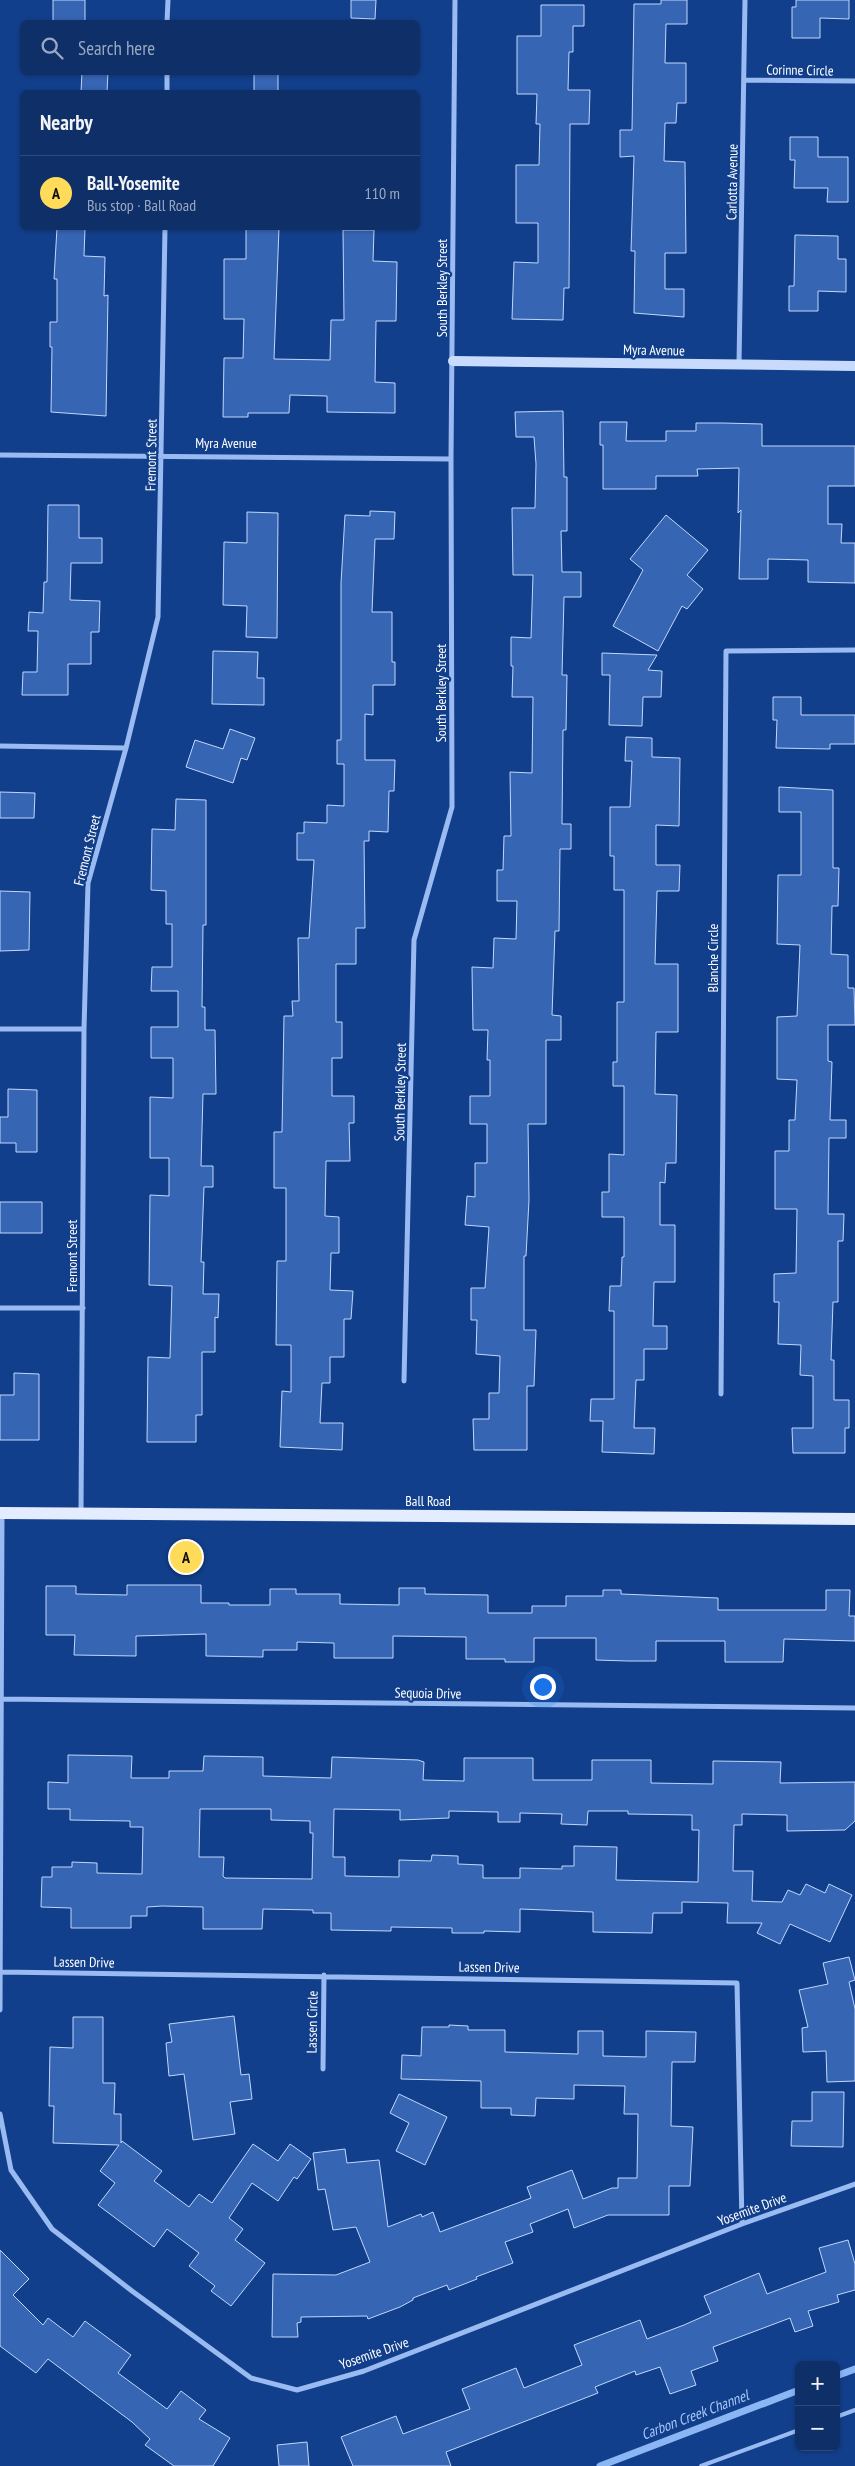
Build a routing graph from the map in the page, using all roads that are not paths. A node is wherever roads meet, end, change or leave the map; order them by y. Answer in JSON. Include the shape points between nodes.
{"nodes":[{"id":1,"x":168,"y":0,"type":"edge"},
{"id":2,"x":455,"y":0,"type":"edge"},
{"id":3,"x":745,"y":0,"type":"edge"},
{"id":4,"x":167,"y":20,"type":"edge"},
{"id":5,"x":167,"y":75,"type":"edge"},
{"id":6,"x":745,"y":80,"type":"junction"},
{"id":7,"x":855,"y":81,"type":"edge"},
{"id":8,"x":167,"y":90,"type":"edge"},
{"id":9,"x":165,"y":230,"type":"edge"},
{"id":10,"x":453,"y":361,"type":"junction"},
{"id":11,"x":739,"y":364,"type":"junction"},
{"id":12,"x":855,"y":366,"type":"edge"},
{"id":13,"x":0,"y":455,"type":"edge"},
{"id":14,"x":162,"y":456,"type":"junction"},
{"id":15,"x":451,"y":459,"type":"junction"},
{"id":16,"x":855,"y":650,"type":"edge"},
{"id":17,"x":0,"y":746,"type":"edge"},
{"id":18,"x":126,"y":748,"type":"junction"},
{"id":19,"x":0,"y":1029,"type":"edge"},
{"id":20,"x":84,"y":1029,"type":"junction"},
{"id":21,"x":0,"y":1308,"type":"edge"},
{"id":22,"x":83,"y":1308,"type":"junction"},
{"id":23,"x":404,"y":1381,"type":"dead end"},
{"id":24,"x":721,"y":1394,"type":"dead end"},
{"id":25,"x":1,"y":1513,"type":"edge"},
{"id":26,"x":81,"y":1514,"type":"junction"},
{"id":27,"x":855,"y":1519,"type":"edge"},
{"id":28,"x":0,"y":1699,"type":"edge"},
{"id":29,"x":855,"y":1708,"type":"edge"},
{"id":30,"x":1,"y":1972,"type":"edge"},
{"id":31,"x":324,"y":1976,"type":"junction"},
{"id":32,"x":0,"y":2010,"type":"edge"},
{"id":33,"x":322,"y":2069,"type":"dead end"},
{"id":34,"x":0,"y":2114,"type":"edge"},
{"id":35,"x":855,"y":2184,"type":"edge"},
{"id":36,"x":742,"y":2224,"type":"junction"},
{"id":37,"x":855,"y":2410,"type":"edge"},
{"id":38,"x":840,"y":2416,"type":"edge"},
{"id":39,"x":795,"y":2431,"type":"edge"},
{"id":40,"x":701,"y":2466,"type":"edge"}],
"edges":[{"from":1,"to":4,"type":"street"},
{"from":2,"to":10,"type":"street","name":"South Berkley Street"},
{"from":3,"to":6,"type":"street","name":"Carlotta Avenue"},
{"from":5,"to":8,"type":"street"},
{"from":6,"to":7,"type":"street","name":"Corinne Circle"},
{"from":6,"to":11,"type":"street","name":"Carlotta Avenue"},
{"from":9,"to":14,"type":"street","name":"Fremont Street"},
{"from":10,"to":11,"type":"street","name":"Myra Avenue"},
{"from":10,"to":15,"type":"street","name":"South Berkley Street"},
{"from":11,"to":12,"type":"street","name":"Myra Avenue"},
{"from":13,"to":14,"type":"street","name":"Myra Avenue"},
{"from":14,"to":15,"type":"street","name":"Myra Avenue"},
{"from":14,"to":18,"type":"street","name":"Fremont Street","via":[[158,616]]},
{"from":15,"to":23,"type":"street","name":"South Berkley Street","via":[[452,807],[414,940]]},
{"from":16,"to":24,"type":"street","name":"Blanche Circle","via":[[726,651]]},
{"from":17,"to":18,"type":"street"},
{"from":18,"to":20,"type":"street","name":"Fremont Street","via":[[88,883]]},
{"from":19,"to":20,"type":"street"},
{"from":20,"to":22,"type":"street","name":"Fremont Street"},
{"from":21,"to":22,"type":"street"},
{"from":22,"to":26,"type":"street","name":"Fremont Street"},
{"from":25,"to":26,"type":"main road","name":"Ball Road"},
{"from":25,"to":28,"type":"street"},
{"from":26,"to":27,"type":"main road","name":"Ball Road"},
{"from":28,"to":29,"type":"street","name":"Sequoia Drive"},
{"from":28,"to":30,"type":"street"},
{"from":30,"to":31,"type":"street","name":"Lassen Drive"},
{"from":30,"to":32,"type":"street"},
{"from":31,"to":33,"type":"street","name":"Lassen Circle"},
{"from":31,"to":36,"type":"street","name":"Lassen Drive","via":[[737,1984]]},
{"from":34,"to":36,"type":"street","name":"Yosemite Drive","via":[[11,2170],[52,2229],[251,2378],[296,2390],[364,2371]]},
{"from":35,"to":36,"type":"street","name":"Yosemite Drive"},
{"from":37,"to":38,"type":"lane"},
{"from":39,"to":40,"type":"lane"}]}
